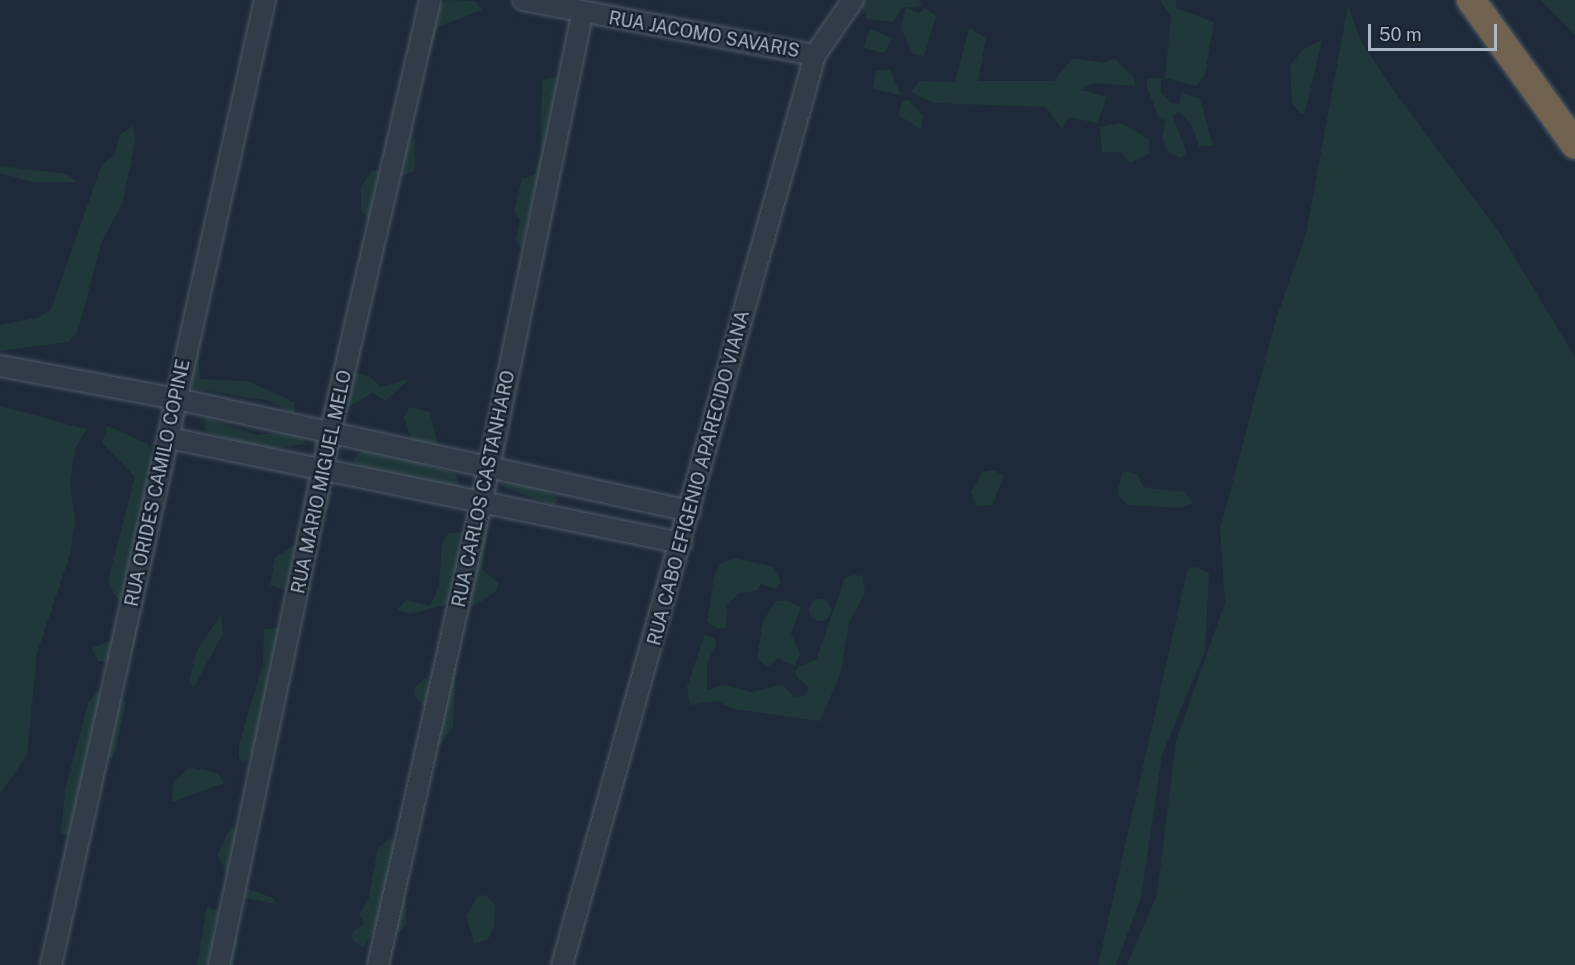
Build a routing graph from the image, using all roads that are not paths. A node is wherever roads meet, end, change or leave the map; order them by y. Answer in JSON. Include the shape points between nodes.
{"nodes":[{"id":1,"x":265,"y":0,"type":"edge"},
{"id":2,"x":430,"y":0,"type":"edge"},
{"id":3,"x":523,"y":0,"type":"edge"},
{"id":4,"x":853,"y":0,"type":"edge"},
{"id":5,"x":1472,"y":0,"type":"edge"},
{"id":6,"x":583,"y":12,"type":"junction"},
{"id":7,"x":815,"y":55,"type":"junction"},
{"id":8,"x":1575,"y":144,"type":"edge"},
{"id":9,"x":0,"y":366,"type":"edge"},
{"id":10,"x":177,"y":399,"type":"junction"},
{"id":11,"x":330,"y":434,"type":"junction"},
{"id":12,"x":169,"y":438,"type":"junction"},
{"id":13,"x":489,"y":468,"type":"junction"},
{"id":14,"x":325,"y":469,"type":"junction"},
{"id":15,"x":481,"y":502,"type":"junction"},
{"id":16,"x":690,"y":511,"type":"junction"},
{"id":17,"x":681,"y":543,"type":"junction"},
{"id":18,"x":51,"y":965,"type":"edge"},
{"id":19,"x":219,"y":965,"type":"edge"},
{"id":20,"x":378,"y":965,"type":"edge"},
{"id":21,"x":562,"y":965,"type":"edge"}],
"edges":[{"from":1,"to":10,"type":"street","name":"RUA ORIDES CAMILO COPINE"},
{"from":2,"to":11,"type":"street","name":"RUA MARIO MIGUEL MELO"},
{"from":3,"to":6,"type":"street","name":"RUA JACOMO SAVARIS"},
{"from":4,"to":7,"type":"street","name":"RUA CABO EFIGENIO APARECIDO VIANA"},
{"from":5,"to":8,"type":"highway"},
{"from":6,"to":7,"type":"street","name":"RUA JACOMO SAVARIS"},
{"from":6,"to":13,"type":"street","name":"RUA CARLOS CASTANHARO"},
{"from":7,"to":16,"type":"street","name":"RUA CABO EFIGENIO APARECIDO VIANA"},
{"from":9,"to":10,"type":"street"},
{"from":10,"to":11,"type":"street"},
{"from":10,"to":12,"type":"street","name":"RUA ORIDES CAMILO COPINE"},
{"from":11,"to":13,"type":"street"},
{"from":11,"to":14,"type":"street","name":"RUA MARIO MIGUEL MELO"},
{"from":12,"to":14,"type":"street"},
{"from":12,"to":18,"type":"street","name":"RUA ORIDES CAMILO COPINE"},
{"from":13,"to":15,"type":"street","name":"RUA CARLOS CASTANHARO"},
{"from":13,"to":16,"type":"street"},
{"from":14,"to":15,"type":"street"},
{"from":14,"to":19,"type":"street","name":"RUA MARIO MIGUEL MELO"},
{"from":15,"to":17,"type":"street"},
{"from":15,"to":20,"type":"street","name":"RUA CARLOS CASTANHARO"},
{"from":16,"to":17,"type":"street","name":"RUA CABO EFIGENIO APARECIDO VIANA"},
{"from":17,"to":21,"type":"street","name":"RUA CABO EFIGENIO APARECIDO VIANA"}]}
